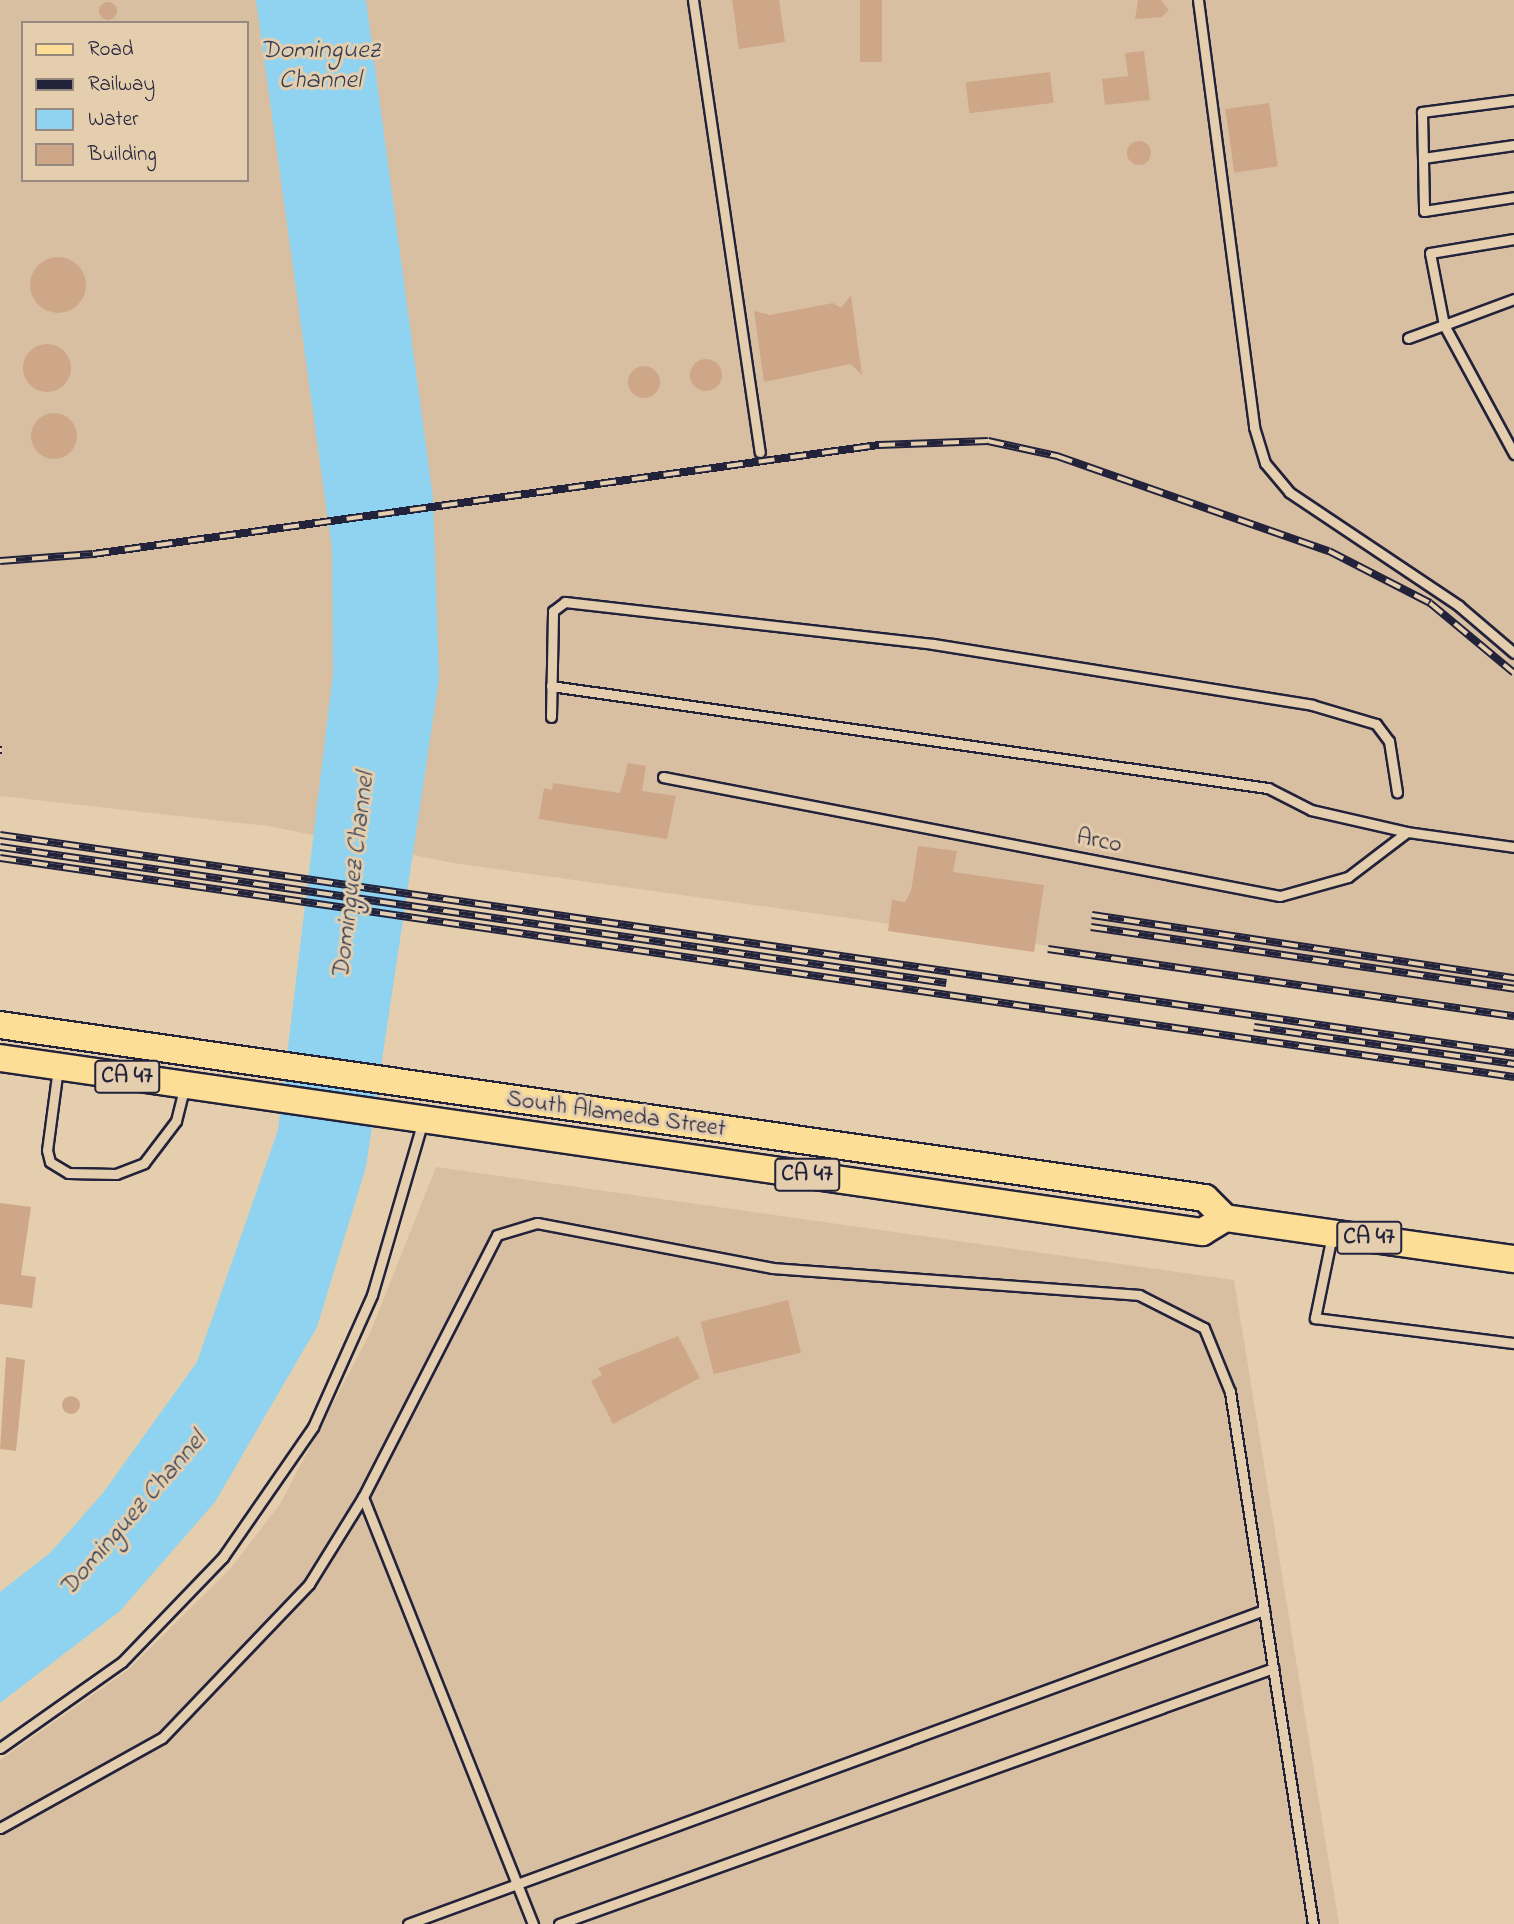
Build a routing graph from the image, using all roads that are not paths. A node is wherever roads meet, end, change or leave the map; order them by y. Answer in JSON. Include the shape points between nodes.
{"nodes":[{"id":1,"x":693,"y":0,"type":"edge"},
{"id":2,"x":1198,"y":0,"type":"edge"},
{"id":3,"x":1514,"y":100,"type":"edge"},
{"id":4,"x":1514,"y":145,"type":"edge"},
{"id":5,"x":1423,"y":158,"type":"junction"},
{"id":6,"x":1514,"y":197,"type":"edge"},
{"id":7,"x":1514,"y":239,"type":"edge"},
{"id":8,"x":1514,"y":299,"type":"edge"},
{"id":9,"x":1444,"y":325,"type":"junction"},
{"id":10,"x":1408,"y":338,"type":"dead end"},
{"id":11,"x":760,"y":452,"type":"dead end"},
{"id":12,"x":1514,"y":454,"type":"edge"},
{"id":13,"x":1514,"y":653,"type":"edge"},
{"id":14,"x":551,"y":686,"type":"junction"},
{"id":15,"x":551,"y":717,"type":"dead end"},
{"id":16,"x":663,"y":777,"type":"dead end"},
{"id":17,"x":1397,"y":792,"type":"dead end"},
{"id":18,"x":1407,"y":832,"type":"junction"},
{"id":19,"x":1514,"y":847,"type":"edge"},
{"id":20,"x":0,"y":1026,"type":"edge"},
{"id":21,"x":0,"y":1058,"type":"edge"},
{"id":22,"x":58,"y":1067,"type":"junction"},
{"id":23,"x":185,"y":1085,"type":"junction"},
{"id":24,"x":418,"y":1119,"type":"junction"},
{"id":25,"x":1225,"y":1218,"type":"junction"},
{"id":26,"x":1332,"y":1233,"type":"junction"},
{"id":27,"x":1514,"y":1259,"type":"edge"},
{"id":28,"x":1514,"y":1343,"type":"edge"},
{"id":29,"x":363,"y":1497,"type":"junction"},
{"id":30,"x":1264,"y":1610,"type":"junction"},
{"id":31,"x":1273,"y":1668,"type":"junction"},
{"id":32,"x":0,"y":1748,"type":"edge"},
{"id":33,"x":0,"y":1828,"type":"edge"},
{"id":34,"x":517,"y":1884,"type":"junction"},
{"id":35,"x":408,"y":1924,"type":"edge"},
{"id":36,"x":533,"y":1924,"type":"edge"},
{"id":37,"x":559,"y":1924,"type":"edge"},
{"id":38,"x":1313,"y":1924,"type":"edge"}],
"edges":[{"from":1,"to":11,"type":"lane"},
{"from":2,"to":13,"type":"lane","via":[[1254,427],[1265,463],[1289,492],[1459,606]]},
{"from":3,"to":5,"type":"lane","via":[[1422,113]]},
{"from":4,"to":5,"type":"lane"},
{"from":5,"to":6,"type":"lane","via":[[1424,211]]},
{"from":7,"to":9,"type":"lane","via":[[1430,253]]},
{"from":8,"to":9,"type":"lane"},
{"from":9,"to":10,"type":"lane"},
{"from":9,"to":12,"type":"lane"},
{"from":14,"to":15,"type":"lane"},
{"from":14,"to":17,"type":"lane","via":[[553,611],[565,602],[1163,676],[1365,719],[1385,733]]},
{"from":14,"to":18,"type":"lane","via":[[1268,788],[1311,810]]},
{"from":16,"to":18,"type":"lane","name":"Arco","via":[[1280,896],[1348,877]]},
{"from":18,"to":19,"type":"lane"},
{"from":20,"to":25,"type":"main road","name":"South Alameda Street","number":"CA 47","via":[[1205,1198]]},
{"from":21,"to":22,"type":"main road","name":"South Alameda Street","number":"CA 47"},
{"from":22,"to":23,"type":"main road","name":"South Alameda Street","number":"CA 47"},
{"from":22,"to":23,"type":"lane","via":[[47,1150],[50,1162],[68,1173],[116,1174],[144,1163],[176,1121]]},
{"from":23,"to":24,"type":"main road","name":"South Alameda Street","number":"CA 47"},
{"from":24,"to":25,"type":"main road","name":"South Alameda Street","number":"CA 47","via":[[1202,1232]]},
{"from":24,"to":32,"type":"lane","via":[[372,1295],[313,1427],[223,1558],[122,1662]]},
{"from":25,"to":26,"type":"main road","number":"CA 47"},
{"from":26,"to":27,"type":"main road","number":"CA 47"},
{"from":26,"to":28,"type":"lane","via":[[1315,1318]]},
{"from":29,"to":30,"type":"lane","via":[[498,1235],[537,1223],[774,1268],[1139,1295],[1204,1328],[1230,1392]]},
{"from":29,"to":33,"type":"lane","via":[[309,1584],[162,1738]]},
{"from":29,"to":34,"type":"lane"},
{"from":30,"to":31,"type":"lane"},
{"from":30,"to":34,"type":"lane"},
{"from":31,"to":37,"type":"lane"},
{"from":31,"to":38,"type":"lane"},
{"from":34,"to":35,"type":"lane"},
{"from":34,"to":36,"type":"lane"}]}
